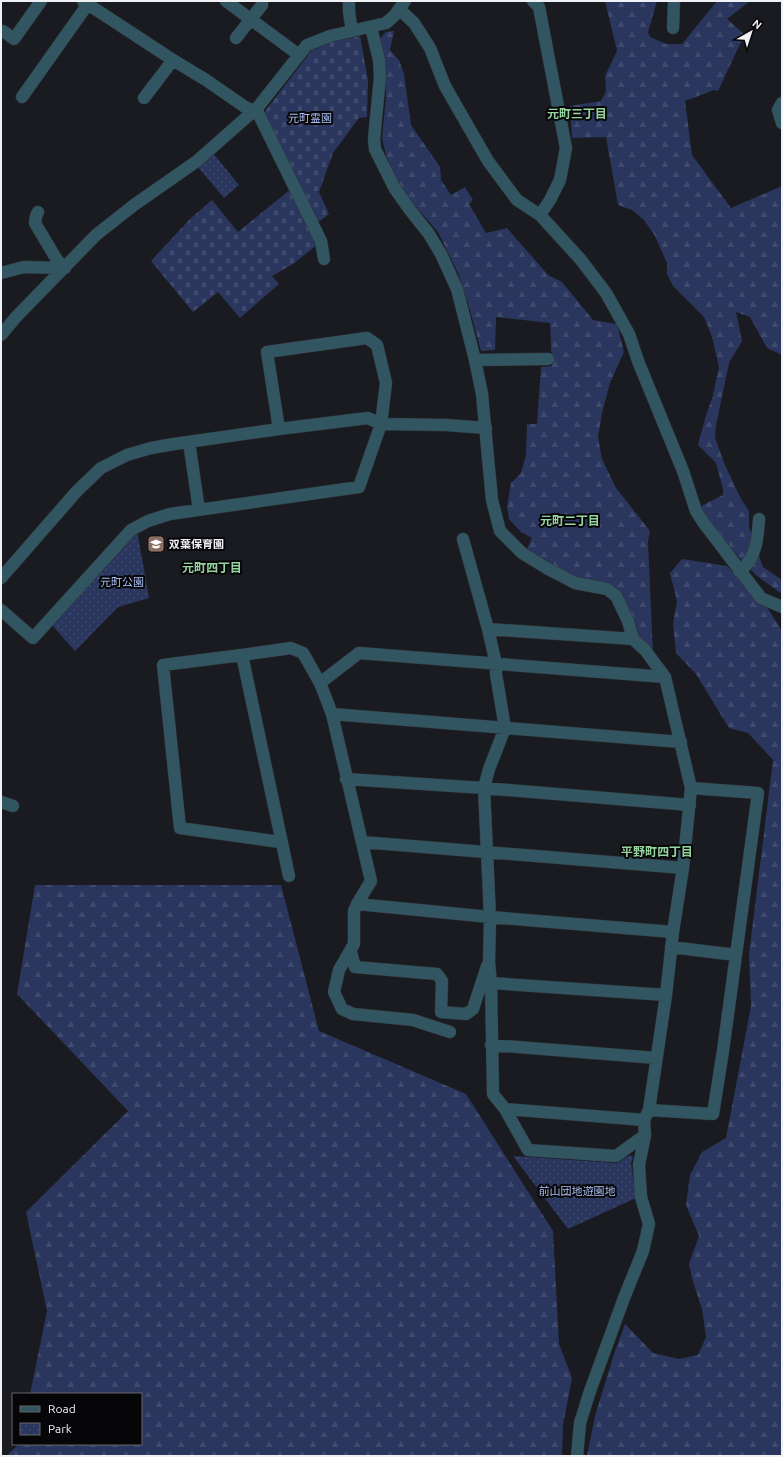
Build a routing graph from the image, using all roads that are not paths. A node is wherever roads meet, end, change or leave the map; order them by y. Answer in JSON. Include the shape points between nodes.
{"nodes":[{"id":1,"x":41,"y":1,"type":"edge"},
{"id":2,"x":226,"y":1,"type":"edge"},
{"id":3,"x":262,"y":1,"type":"edge"},
{"id":4,"x":350,"y":1,"type":"edge"},
{"id":5,"x":533,"y":1,"type":"edge"},
{"id":6,"x":674,"y":1,"type":"edge"},
{"id":7,"x":86,"y":3,"type":"edge"},
{"id":8,"x":402,"y":5,"type":"edge"},
{"id":9,"x":102,"y":6,"type":"edge"},
{"id":10,"x":251,"y":19,"type":"junction"},
{"id":11,"x":371,"y":27,"type":"junction"},
{"id":12,"x":673,"y":28,"type":"dead end"},
{"id":13,"x":2,"y":31,"type":"dead end"},
{"id":14,"x":352,"y":31,"type":"junction"},
{"id":15,"x":236,"y":38,"type":"dead end"},
{"id":16,"x":299,"y":55,"type":"junction"},
{"id":17,"x":173,"y":60,"type":"junction"},
{"id":18,"x":22,"y":97,"type":"dead end"},
{"id":19,"x":144,"y":98,"type":"dead end"},
{"id":20,"x":782,"y":103,"type":"edge"},
{"id":21,"x":253,"y":111,"type":"junction"},
{"id":22,"x":782,"y":123,"type":"edge"},
{"id":23,"x":38,"y":212,"type":"dead end"},
{"id":24,"x":540,"y":214,"type":"junction"},
{"id":25,"x":324,"y":259,"type":"dead end"},
{"id":26,"x":65,"y":268,"type":"junction"},
{"id":27,"x":1,"y":273,"type":"edge"},
{"id":28,"x":1,"y":335,"type":"edge"},
{"id":29,"x":548,"y":359,"type":"dead end"},
{"id":30,"x":475,"y":360,"type":"junction"},
{"id":31,"x":381,"y":424,"type":"junction"},
{"id":32,"x":486,"y":428,"type":"junction"},
{"id":33,"x":279,"y":429,"type":"junction"},
{"id":34,"x":189,"y":442,"type":"junction"},
{"id":35,"x":199,"y":510,"type":"junction"},
{"id":36,"x":759,"y":519,"type":"dead end"},
{"id":37,"x":463,"y":539,"type":"dead end"},
{"id":38,"x":739,"y":571,"type":"junction"},
{"id":39,"x":1,"y":578,"type":"edge"},
{"id":40,"x":782,"y":607,"type":"edge"},
{"id":41,"x":1,"y":610,"type":"edge"},
{"id":42,"x":488,"y":629,"type":"junction"},
{"id":43,"x":633,"y":639,"type":"junction"},
{"id":44,"x":242,"y":655,"type":"junction"},
{"id":45,"x":496,"y":664,"type":"junction"},
{"id":46,"x":665,"y":677,"type":"junction"},
{"id":47,"x":320,"y":683,"type":"junction"},
{"id":48,"x":332,"y":714,"type":"junction"},
{"id":49,"x":505,"y":728,"type":"junction"},
{"id":50,"x":681,"y":742,"type":"junction"},
{"id":51,"x":346,"y":779,"type":"junction"},
{"id":52,"x":484,"y":788,"type":"junction"},
{"id":53,"x":691,"y":788,"type":"junction"},
{"id":54,"x":1,"y":802,"type":"edge"},
{"id":55,"x":690,"y":805,"type":"junction"},
{"id":56,"x":14,"y":806,"type":"dead end"},
{"id":57,"x":280,"y":842,"type":"junction"},
{"id":58,"x":362,"y":842,"type":"junction"},
{"id":59,"x":486,"y":851,"type":"junction"},
{"id":60,"x":683,"y":868,"type":"junction"},
{"id":61,"x":288,"y":876,"type":"dead end"},
{"id":62,"x":357,"y":904,"type":"junction"},
{"id":63,"x":490,"y":917,"type":"junction"},
{"id":64,"x":673,"y":932,"type":"junction"},
{"id":65,"x":671,"y":947,"type":"junction"},
{"id":66,"x":350,"y":952,"type":"junction"},
{"id":67,"x":736,"y":955,"type":"junction"},
{"id":68,"x":489,"y":963,"type":"junction"},
{"id":69,"x":491,"y":983,"type":"junction"},
{"id":70,"x":666,"y":995,"type":"junction"},
{"id":71,"x":450,"y":1032,"type":"dead end"},
{"id":72,"x":491,"y":1045,"type":"junction"},
{"id":73,"x":656,"y":1058,"type":"junction"},
{"id":74,"x":505,"y":1109,"type":"junction"},
{"id":75,"x":646,"y":1115,"type":"junction"},
{"id":76,"x":645,"y":1135,"type":"junction"},
{"id":77,"x":577,"y":1456,"type":"edge"}],
"edges":[{"from":1,"to":13,"type":"street","via":[[14,39]]},
{"from":2,"to":10,"type":"street"},
{"from":3,"to":10,"type":"street","via":[[262,5]]},
{"from":4,"to":14,"type":"street"},
{"from":5,"to":24,"type":"street","via":[[539,7],[566,148],[560,180]]},
{"from":6,"to":12,"type":"street"},
{"from":7,"to":9,"type":"street"},
{"from":7,"to":18,"type":"street"},
{"from":8,"to":11,"type":"street","via":[[386,23]]},
{"from":8,"to":24,"type":"street","via":[[430,48],[445,86],[488,161],[518,200]]},
{"from":9,"to":17,"type":"street"},
{"from":10,"to":15,"type":"street"},
{"from":10,"to":16,"type":"street"},
{"from":11,"to":14,"type":"street"},
{"from":11,"to":30,"type":"street","via":[[379,60],[380,77],[374,149],[395,190],[441,254],[457,289]]},
{"from":14,"to":16,"type":"street","via":[[318,40],[307,45]]},
{"from":16,"to":21,"type":"street"},
{"from":17,"to":19,"type":"street"},
{"from":17,"to":21,"type":"street"},
{"from":20,"to":22,"type":"street","via":[[778,110]]},
{"from":21,"to":25,"type":"street","via":[[258,113],[300,195],[321,241]]},
{"from":21,"to":26,"type":"street","via":[[197,161],[96,234]]},
{"from":23,"to":26,"type":"street","via":[[35,223],[57,260]]},
{"from":24,"to":38,"type":"street","via":[[581,260],[606,294],[629,334],[683,471],[696,511]]},
{"from":26,"to":27,"type":"street","via":[[24,267]]},
{"from":26,"to":28,"type":"street"},
{"from":29,"to":30,"type":"street"},
{"from":30,"to":32,"type":"street"},
{"from":31,"to":32,"type":"street"},
{"from":31,"to":33,"type":"street","via":[[368,418]]},
{"from":31,"to":33,"type":"street","via":[[386,383],[377,345],[367,338],[267,352]]},
{"from":31,"to":35,"type":"street","via":[[359,487]]},
{"from":32,"to":43,"type":"street","via":[[492,500],[500,531],[522,552],[548,569],[575,583],[607,589],[616,596]]},
{"from":33,"to":34,"type":"street"},
{"from":34,"to":35,"type":"street"},
{"from":34,"to":39,"type":"street","via":[[150,448],[127,455],[101,468],[77,491]]},
{"from":35,"to":41,"type":"street","via":[[170,514],[131,530],[33,638]]},
{"from":36,"to":38,"type":"street","via":[[758,540],[747,566]]},
{"from":37,"to":42,"type":"street"},
{"from":38,"to":40,"type":"street","via":[[761,598]]},
{"from":42,"to":43,"type":"street"},
{"from":42,"to":45,"type":"street"},
{"from":43,"to":46,"type":"street","via":[[645,650]]},
{"from":44,"to":47,"type":"street","via":[[291,648],[297,650],[303,653]]},
{"from":44,"to":57,"type":"street"},
{"from":44,"to":57,"type":"street","via":[[163,665],[180,828]]},
{"from":45,"to":46,"type":"street"},
{"from":45,"to":47,"type":"street","via":[[359,653]]},
{"from":45,"to":49,"type":"street"},
{"from":46,"to":50,"type":"street"},
{"from":47,"to":48,"type":"street"},
{"from":48,"to":49,"type":"street"},
{"from":48,"to":51,"type":"street"},
{"from":49,"to":50,"type":"street"},
{"from":49,"to":52,"type":"street","via":[[488,769]]},
{"from":50,"to":53,"type":"street"},
{"from":51,"to":52,"type":"street"},
{"from":51,"to":58,"type":"street"},
{"from":52,"to":55,"type":"street"},
{"from":52,"to":59,"type":"street"},
{"from":53,"to":55,"type":"street"},
{"from":53,"to":67,"type":"street","via":[[758,793]]},
{"from":54,"to":56,"type":"street"},
{"from":55,"to":60,"type":"street"},
{"from":57,"to":61,"type":"street"},
{"from":58,"to":59,"type":"street"},
{"from":58,"to":62,"type":"street","via":[[371,881]]},
{"from":59,"to":60,"type":"street"},
{"from":59,"to":63,"type":"street"},
{"from":60,"to":64,"type":"street"},
{"from":62,"to":63,"type":"street"},
{"from":62,"to":66,"type":"street","via":[[354,911],[354,944]]},
{"from":63,"to":64,"type":"street"},
{"from":63,"to":68,"type":"street"},
{"from":64,"to":65,"type":"street"},
{"from":65,"to":67,"type":"street"},
{"from":65,"to":70,"type":"street"},
{"from":66,"to":68,"type":"street","via":[[355,967],[437,974],[442,981],[441,1012],[466,1014],[473,1009]]},
{"from":66,"to":71,"type":"street","via":[[339,970],[334,992],[342,1009],[353,1014],[413,1020]]},
{"from":67,"to":75,"type":"street","via":[[713,1114]]},
{"from":68,"to":69,"type":"street"},
{"from":69,"to":70,"type":"street"},
{"from":69,"to":72,"type":"street"},
{"from":70,"to":73,"type":"street"},
{"from":72,"to":73,"type":"street"},
{"from":72,"to":74,"type":"street","via":[[493,1094]]},
{"from":73,"to":75,"type":"street"},
{"from":74,"to":75,"type":"street"},
{"from":74,"to":76,"type":"street","via":[[528,1150],[616,1156]]},
{"from":75,"to":76,"type":"street"},
{"from":76,"to":77,"type":"street","via":[[639,1165],[641,1197],[649,1224],[643,1251],[588,1397],[580,1423]]}]}
